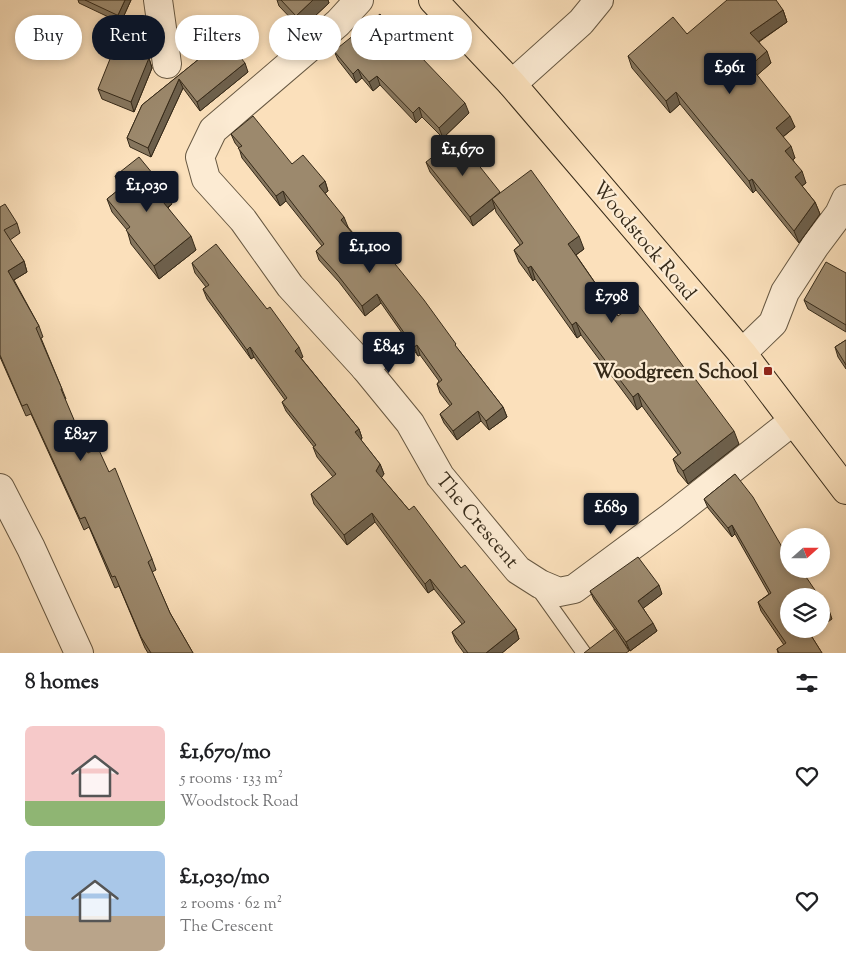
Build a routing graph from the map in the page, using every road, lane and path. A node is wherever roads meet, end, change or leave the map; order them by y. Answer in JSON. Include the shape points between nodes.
{"nodes":[{"id":1,"x":158,"y":0,"type":"edge"},
{"id":2,"x":360,"y":0,"type":"edge"},
{"id":3,"x":433,"y":0,"type":"edge"},
{"id":4,"x":599,"y":0,"type":"edge"},
{"id":5,"x":160,"y":15,"type":"edge"},
{"id":6,"x":165,"y":53,"type":"edge"},
{"id":7,"x":167,"y":64,"type":"dead end"},
{"id":8,"x":512,"y":84,"type":"junction"},
{"id":9,"x":846,"y":199,"type":"edge"},
{"id":10,"x":385,"y":349,"type":"dead end"},
{"id":11,"x":742,"y":353,"type":"junction"},
{"id":12,"x":365,"y":368,"type":"junction"},
{"id":13,"x":793,"y":421,"type":"junction"},
{"id":14,"x":0,"y":488,"type":"edge"},
{"id":15,"x":846,"y":490,"type":"edge"},
{"id":16,"x":531,"y":578,"type":"junction"},
{"id":17,"x":75,"y":652,"type":"edge"},
{"id":18,"x":584,"y":653,"type":"edge"}],
"edges":[{"from":1,"to":5,"type":"street"},
{"from":2,"to":12,"type":"street","name":"The Crescent","via":[[338,23],[214,130],[200,157],[206,179],[243,220],[290,286]]},
{"from":3,"to":8,"type":"main road","name":"Woodstock Road"},
{"from":4,"to":8,"type":"street","via":[[580,22]]},
{"from":6,"to":7,"type":"street"},
{"from":8,"to":11,"type":"main road","name":"Woodstock Road"},
{"from":9,"to":11,"type":"street","via":[[785,292],[772,322]]},
{"from":10,"to":12,"type":"street"},
{"from":11,"to":13,"type":"main road","name":"Woodstock Road"},
{"from":12,"to":16,"type":"street","name":"The Crescent","via":[[410,423],[440,476],[518,570]]},
{"from":13,"to":15,"type":"main road","name":"Woodstock Road"},
{"from":13,"to":16,"type":"street","name":"The Crescent","via":[[574,589],[559,592]]},
{"from":14,"to":17,"type":"street","via":[[31,548]]},
{"from":16,"to":18,"type":"lane"}]}
